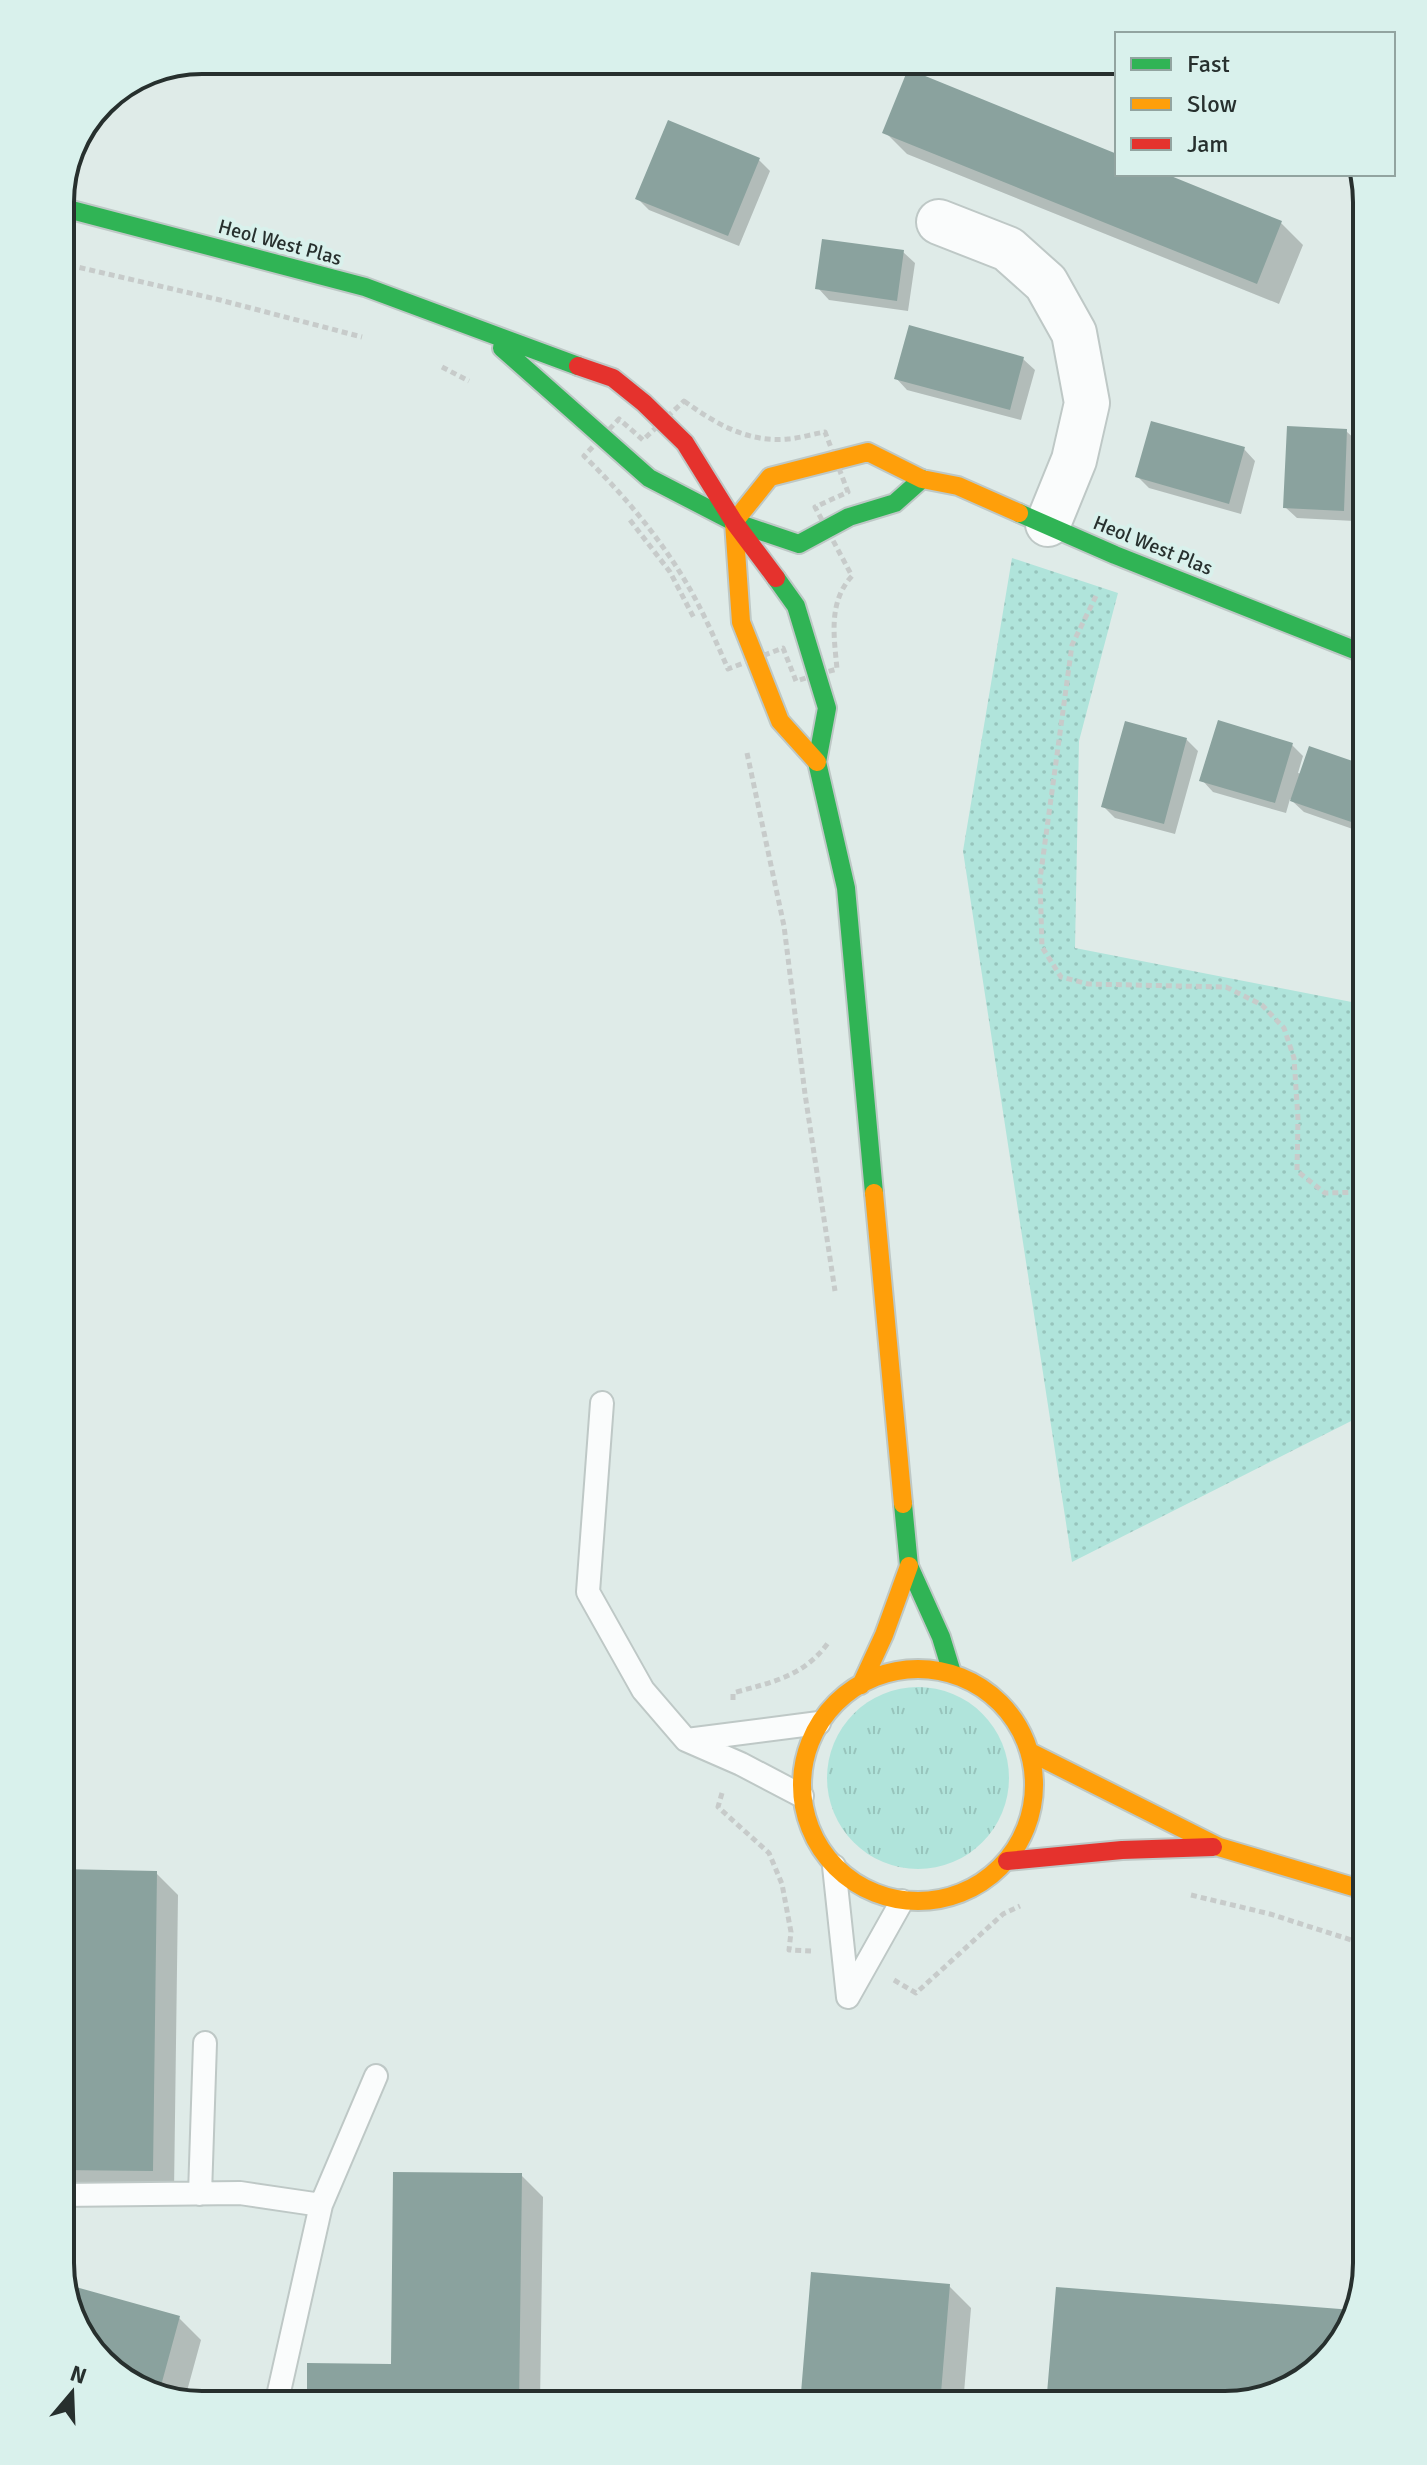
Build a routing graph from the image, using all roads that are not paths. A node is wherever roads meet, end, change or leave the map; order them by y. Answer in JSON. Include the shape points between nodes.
{"nodes":[{"id":1,"x":74,"y":211,"type":"edge"},
{"id":2,"x":939,"y":222,"type":"dead end"},
{"id":3,"x":485,"y":333,"type":"junction"},
{"id":4,"x":922,"y":479,"type":"junction"},
{"id":5,"x":734,"y":522,"type":"junction"},
{"id":6,"x":1048,"y":524,"type":"junction"},
{"id":7,"x":1353,"y":649,"type":"edge"},
{"id":8,"x":817,"y":762,"type":"junction"},
{"id":9,"x":602,"y":1403,"type":"dead end"},
{"id":10,"x":909,"y":1566,"type":"junction"},
{"id":11,"x":952,"y":1673,"type":"junction"},
{"id":12,"x":861,"y":1685,"type":"junction"},
{"id":13,"x":819,"y":1723,"type":"junction"},
{"id":14,"x":686,"y":1740,"type":"junction"},
{"id":15,"x":1030,"y":1752,"type":"junction"},
{"id":16,"x":802,"y":1796,"type":"junction"},
{"id":17,"x":1219,"y":1847,"type":"junction"},
{"id":18,"x":1007,"y":1861,"type":"junction"},
{"id":19,"x":834,"y":1866,"type":"junction"},
{"id":20,"x":1353,"y":1887,"type":"edge"},
{"id":21,"x":902,"y":1901,"type":"junction"},
{"id":22,"x":205,"y":2043,"type":"dead end"},
{"id":23,"x":376,"y":2076,"type":"dead end"},
{"id":24,"x":200,"y":2194,"type":"junction"},
{"id":25,"x":74,"y":2195,"type":"edge"},
{"id":26,"x":321,"y":2205,"type":"junction"},
{"id":27,"x":279,"y":2391,"type":"edge"}],
"edges":[{"from":1,"to":3,"type":"street","name":"Heol West Plas","via":[[365,287]]},
{"from":2,"to":6,"type":"street","via":[[1008,249],[1046,283],[1074,333],[1087,403],[1074,460]]},
{"from":3,"to":5,"type":"street","name":"Heol West Plas","via":[[649,478]]},
{"from":3,"to":5,"type":"street","name":"Heol West Plas","via":[[613,378],[685,443]]},
{"from":4,"to":5,"type":"street","name":"Heol West Plas","via":[[895,503],[849,517],[799,544]]},
{"from":4,"to":5,"type":"street","name":"Heol West Plas","via":[[868,452],[770,477]]},
{"from":4,"to":6,"type":"street","name":"Heol West Plas","via":[[958,486]]},
{"from":5,"to":8,"type":"street","via":[[741,622],[780,721]]},
{"from":5,"to":8,"type":"street","via":[[796,606],[827,708]]},
{"from":6,"to":7,"type":"street","name":"Heol West Plas"},
{"from":8,"to":10,"type":"street","via":[[846,888]]},
{"from":9,"to":14,"type":"lane","via":[[588,1592],[643,1690]]},
{"from":10,"to":11,"type":"street"},
{"from":10,"to":12,"type":"street"},
{"from":11,"to":12,"type":"street","via":[[914,1668]]},
{"from":11,"to":15,"type":"street","via":[[986,1690],[1013,1718]]},
{"from":12,"to":13,"type":"street"},
{"from":13,"to":14,"type":"lane"},
{"from":13,"to":16,"type":"street","via":[[804,1758]]},
{"from":14,"to":16,"type":"lane"},
{"from":15,"to":17,"type":"street"},
{"from":15,"to":18,"type":"street","via":[[1035,1789],[1027,1827]]},
{"from":16,"to":19,"type":"street","via":[[812,1833]]},
{"from":17,"to":18,"type":"street"},
{"from":17,"to":20,"type":"street"},
{"from":18,"to":21,"type":"street","via":[[977,1886],[941,1899]]},
{"from":19,"to":21,"type":"street","via":[[865,1889]]},
{"from":19,"to":21,"type":"lane","via":[[848,1997]]},
{"from":22,"to":24,"type":"lane"},
{"from":23,"to":26,"type":"lane"},
{"from":24,"to":25,"type":"lane"},
{"from":24,"to":26,"type":"lane","via":[[240,2193]]},
{"from":26,"to":27,"type":"lane"}]}
